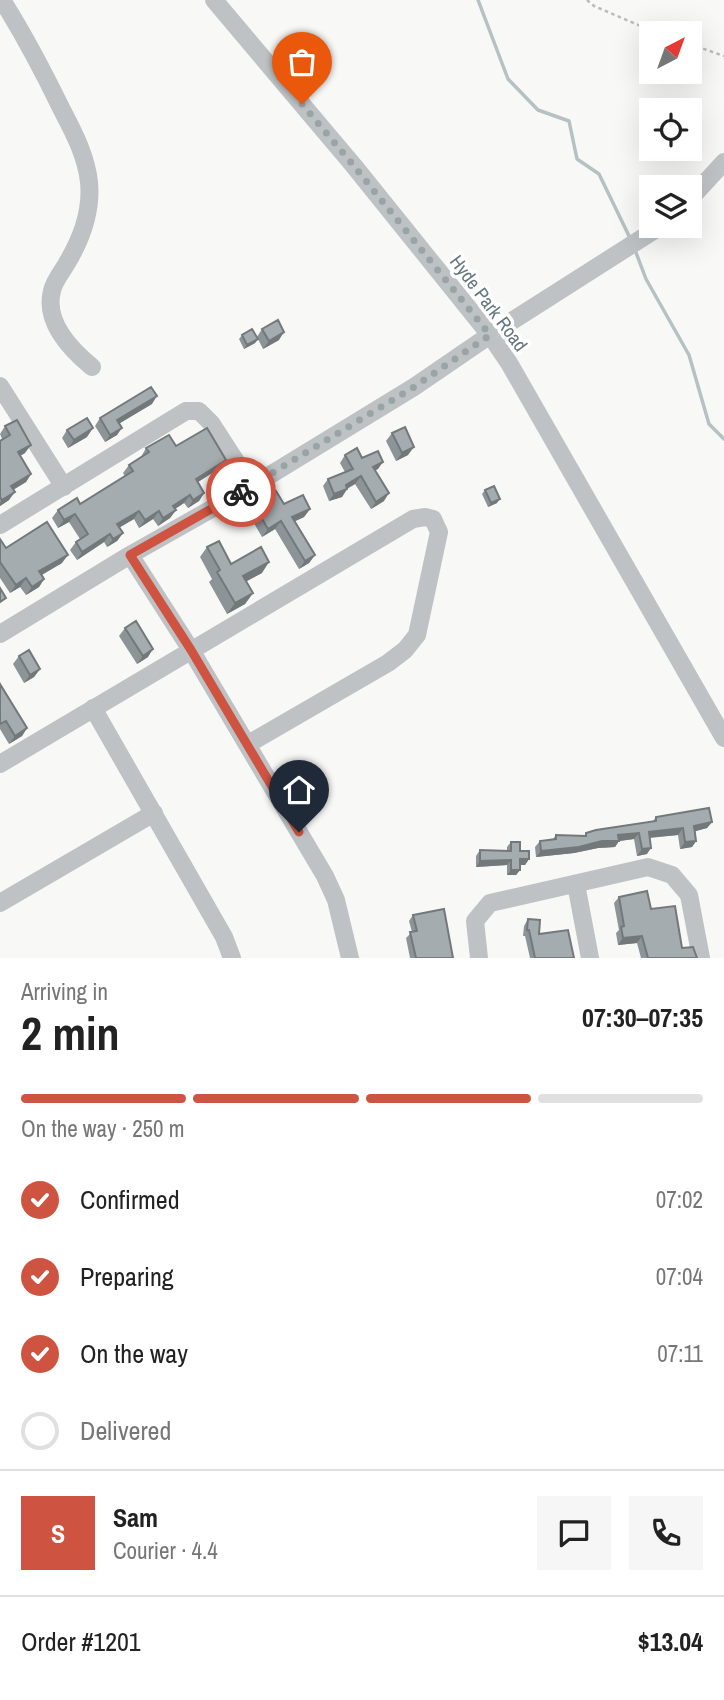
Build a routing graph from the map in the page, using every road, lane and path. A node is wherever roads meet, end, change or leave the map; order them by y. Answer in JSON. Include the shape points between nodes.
{"nodes":[{"id":1,"x":2,"y":0,"type":"edge"},
{"id":2,"x":214,"y":0,"type":"edge"},
{"id":3,"x":587,"y":0,"type":"edge"},
{"id":4,"x":639,"y":25,"type":"edge"},
{"id":5,"x":702,"y":48,"type":"edge"},
{"id":6,"x":724,"y":56,"type":"edge"},
{"id":7,"x":724,"y":162,"type":"edge"},
{"id":8,"x":702,"y":186,"type":"edge"},
{"id":9,"x":642,"y":238,"type":"edge"},
{"id":10,"x":490,"y":335,"type":"junction"},
{"id":11,"x":92,"y":367,"type":"dead end"},
{"id":12,"x":0,"y":386,"type":"edge"},
{"id":13,"x":5,"y":405,"type":"edge"},
{"id":14,"x":252,"y":486,"type":"junction"},
{"id":15,"x":64,"y":487,"type":"junction"},
{"id":16,"x":0,"y":525,"type":"edge"},
{"id":17,"x":130,"y":555,"type":"junction"},
{"id":18,"x":0,"y":634,"type":"edge"},
{"id":19,"x":191,"y":650,"type":"junction"},
{"id":20,"x":93,"y":708,"type":"junction"},
{"id":21,"x":724,"y":738,"type":"edge"},
{"id":22,"x":248,"y":744,"type":"junction"},
{"id":23,"x":0,"y":764,"type":"edge"},
{"id":24,"x":155,"y":813,"type":"junction"},
{"id":25,"x":576,"y":884,"type":"junction"},
{"id":26,"x":0,"y":903,"type":"edge"},
{"id":27,"x":232,"y":958,"type":"edge"},
{"id":28,"x":349,"y":958,"type":"edge"},
{"id":29,"x":479,"y":958,"type":"edge"},
{"id":30,"x":590,"y":958,"type":"edge"},
{"id":31,"x":701,"y":958,"type":"edge"}],
"edges":[{"from":1,"to":11,"type":"street","via":[[26,37],[82,150],[89,211],[80,241],[52,289],[50,304],[69,348]]},
{"from":2,"to":10,"type":"street","name":"Hyde Park Road"},
{"from":3,"to":4,"type":"path"},
{"from":5,"to":6,"type":"path"},
{"from":7,"to":8,"type":"street"},
{"from":9,"to":10,"type":"street"},
{"from":10,"to":14,"type":"street"},
{"from":10,"to":21,"type":"street","name":"Hyde Park Road"},
{"from":12,"to":13,"type":"street"},
{"from":13,"to":15,"type":"street"},
{"from":14,"to":15,"type":"street","via":[[211,423],[199,411],[186,411]]},
{"from":14,"to":17,"type":"street"},
{"from":15,"to":16,"type":"street"},
{"from":17,"to":18,"type":"street"},
{"from":17,"to":19,"type":"street"},
{"from":19,"to":20,"type":"street"},
{"from":19,"to":22,"type":"street"},
{"from":19,"to":22,"type":"street","via":[[413,519],[425,517],[438,525],[417,635],[405,650]]},
{"from":20,"to":23,"type":"street"},
{"from":20,"to":24,"type":"street"},
{"from":22,"to":28,"type":"street","via":[[331,888]]},
{"from":24,"to":26,"type":"street"},
{"from":24,"to":27,"type":"street"},
{"from":25,"to":29,"type":"street","via":[[490,903],[475,921]]},
{"from":25,"to":30,"type":"street"},
{"from":25,"to":31,"type":"street","via":[[648,867],[672,875],[689,895]]}]}
